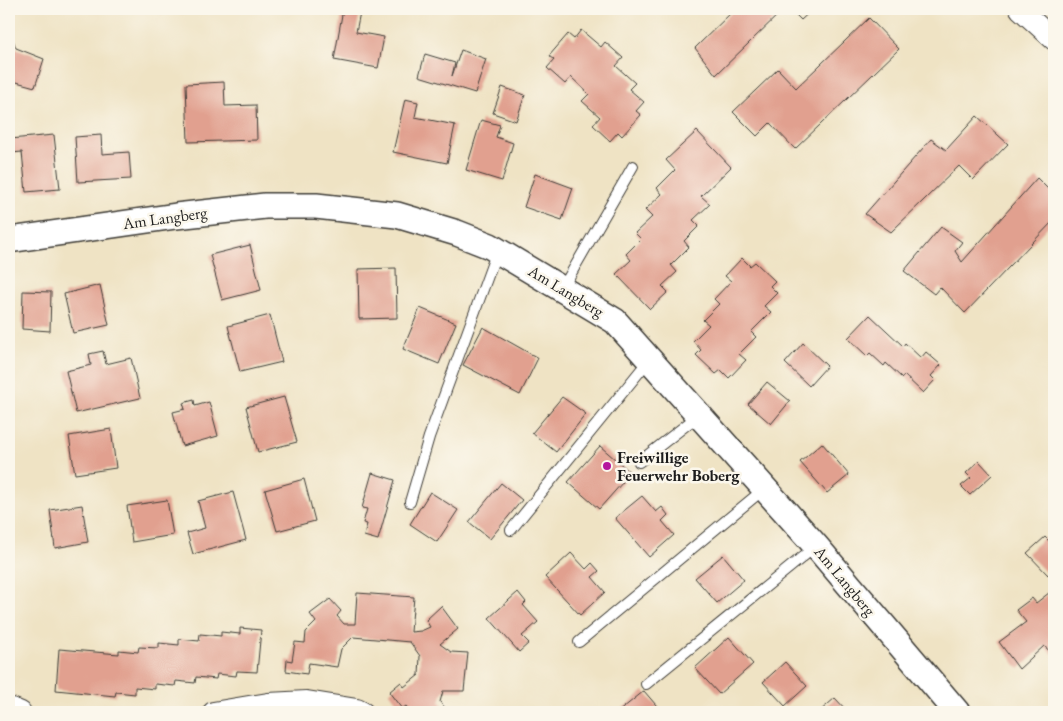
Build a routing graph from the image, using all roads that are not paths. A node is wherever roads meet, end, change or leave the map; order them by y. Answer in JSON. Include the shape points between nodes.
{"nodes":[{"id":1,"x":1020,"y":9,"type":"edge"},
{"id":2,"x":1054,"y":40,"type":"edge"},
{"id":3,"x":633,"y":166,"type":"dead end"},
{"id":4,"x":9,"y":240,"type":"edge"},
{"id":5,"x":498,"y":250,"type":"junction"},
{"id":6,"x":562,"y":289,"type":"junction"},
{"id":7,"x":649,"y":359,"type":"junction"},
{"id":8,"x":699,"y":415,"type":"junction"},
{"id":9,"x":639,"y":462,"type":"dead end"},
{"id":10,"x":764,"y":488,"type":"junction"},
{"id":11,"x":410,"y":502,"type":"dead end"},
{"id":12,"x":511,"y":530,"type":"dead end"},
{"id":13,"x":816,"y":546,"type":"junction"},
{"id":14,"x":579,"y":642,"type":"dead end"},
{"id":15,"x":646,"y":684,"type":"dead end"},
{"id":16,"x":9,"y":707,"type":"edge"},
{"id":17,"x":21,"y":712,"type":"edge"},
{"id":18,"x":213,"y":712,"type":"edge"},
{"id":19,"x":363,"y":712,"type":"edge"},
{"id":20,"x":957,"y":712,"type":"edge"}],
"edges":[{"from":1,"to":2,"type":"street"},
{"from":3,"to":6,"type":"lane"},
{"from":4,"to":5,"type":"street","name":"Am Langberg","via":[[265,206],[316,206],[397,215],[457,233]]},
{"from":5,"to":6,"type":"street","name":"Am Langberg"},
{"from":5,"to":11,"type":"lane","via":[[429,436]]},
{"from":6,"to":7,"type":"street","name":"Am Langberg","via":[[615,321]]},
{"from":7,"to":8,"type":"street","name":"Am Langberg"},
{"from":7,"to":12,"type":"lane"},
{"from":8,"to":9,"type":"lane"},
{"from":8,"to":10,"type":"street","name":"Am Langberg"},
{"from":10,"to":13,"type":"street","name":"Am Langberg"},
{"from":10,"to":14,"type":"lane"},
{"from":13,"to":15,"type":"lane"},
{"from":13,"to":20,"type":"street","name":"Am Langberg"},
{"from":16,"to":17,"type":"street"},
{"from":18,"to":19,"type":"street","via":[[268,703],[307,701]]}]}
